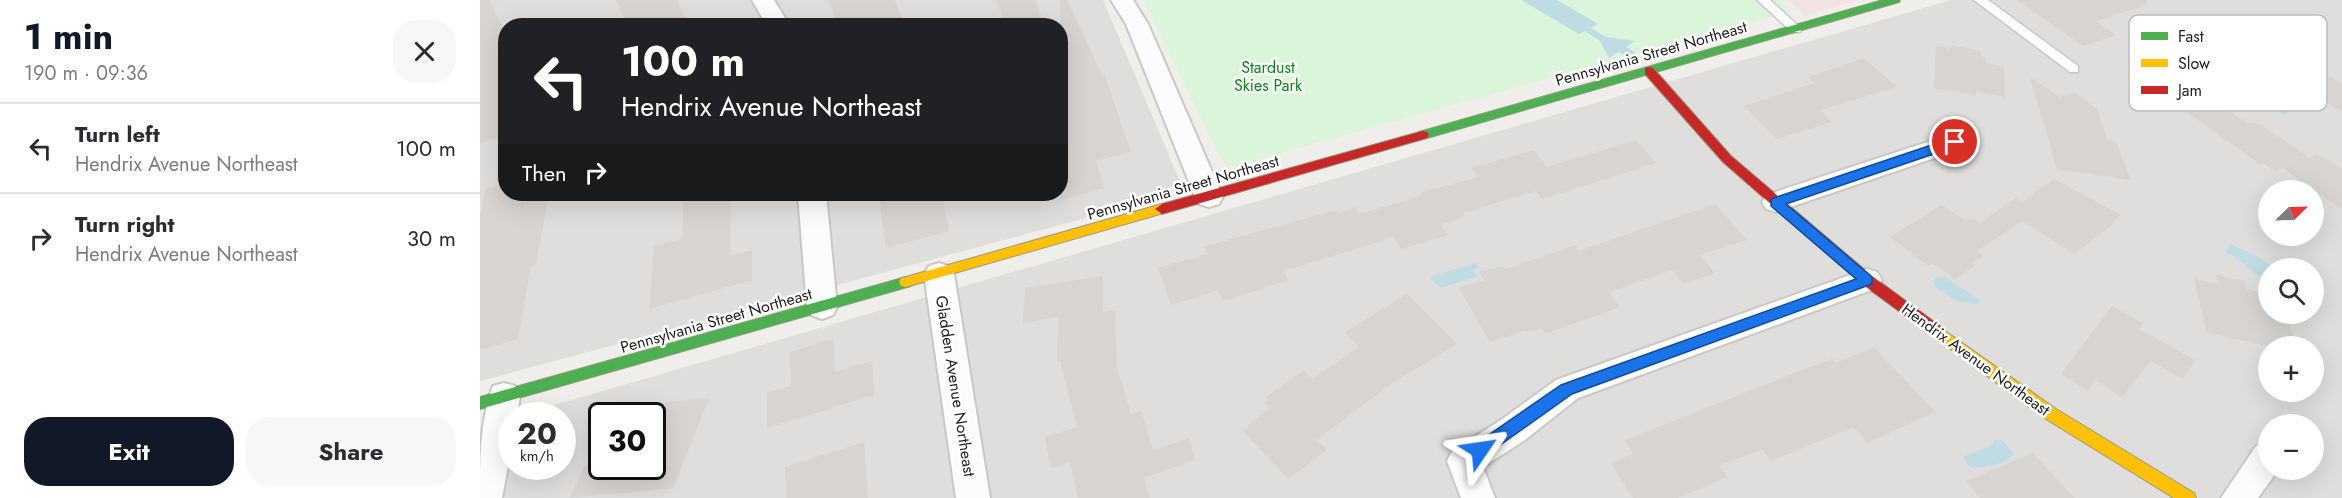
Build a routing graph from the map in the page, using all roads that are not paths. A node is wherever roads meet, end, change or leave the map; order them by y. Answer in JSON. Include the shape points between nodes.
{"nodes":[{"id":1,"x":763,"y":0,"type":"edge"},
{"id":2,"x":1122,"y":0,"type":"edge"},
{"id":3,"x":1763,"y":0,"type":"edge"},
{"id":4,"x":1895,"y":0,"type":"edge"},
{"id":5,"x":1980,"y":0,"type":"edge"},
{"id":6,"x":774,"y":18,"type":"edge"},
{"id":7,"x":1796,"y":28,"type":"junction"},
{"id":8,"x":2074,"y":69,"type":"dead end"},
{"id":9,"x":1648,"y":71,"type":"junction"},
{"id":10,"x":1955,"y":142,"type":"dead end"},
{"id":11,"x":1209,"y":197,"type":"junction"},
{"id":12,"x":813,"y":201,"type":"edge"},
{"id":13,"x":1776,"y":202,"type":"junction"},
{"id":14,"x":939,"y":274,"type":"junction"},
{"id":15,"x":1867,"y":280,"type":"junction"},
{"id":16,"x":822,"y":307,"type":"junction"},
{"id":17,"x":492,"y":400,"type":"edge"},
{"id":18,"x":2258,"y":470,"type":"edge"},
{"id":19,"x":485,"y":498,"type":"edge"},
{"id":20,"x":973,"y":498,"type":"edge"},
{"id":21,"x":1478,"y":498,"type":"edge"},
{"id":22,"x":2188,"y":498,"type":"edge"},
{"id":23,"x":2238,"y":498,"type":"edge"}],
"edges":[{"from":1,"to":6,"type":"street"},
{"from":2,"to":11,"type":"street","via":[[1137,24]]},
{"from":3,"to":7,"type":"lane"},
{"from":4,"to":7,"type":"street","name":"Pennsylvania Street Northeast"},
{"from":5,"to":8,"type":"lane"},
{"from":7,"to":9,"type":"street","name":"Pennsylvania Street Northeast"},
{"from":9,"to":11,"type":"street","name":"Pennsylvania Street Northeast"},
{"from":9,"to":13,"type":"street","name":"Hendrix Avenue Northeast","via":[[1726,159]]},
{"from":10,"to":13,"type":"street"},
{"from":11,"to":14,"type":"street","name":"Pennsylvania Street Northeast"},
{"from":12,"to":16,"type":"street"},
{"from":13,"to":15,"type":"street","name":"Hendrix Avenue Northeast"},
{"from":14,"to":16,"type":"street","name":"Pennsylvania Street Northeast"},
{"from":14,"to":20,"type":"street","name":"Gladden Avenue Northeast"},
{"from":15,"to":21,"type":"street","via":[[1567,389],[1464,461]]},
{"from":15,"to":22,"type":"street","name":"Hendrix Avenue Northeast","via":[[2051,414]]},
{"from":16,"to":17,"type":"street","name":"Pennsylvania Street Northeast"},
{"from":17,"to":19,"type":"street"},
{"from":18,"to":23,"type":"street"}]}
